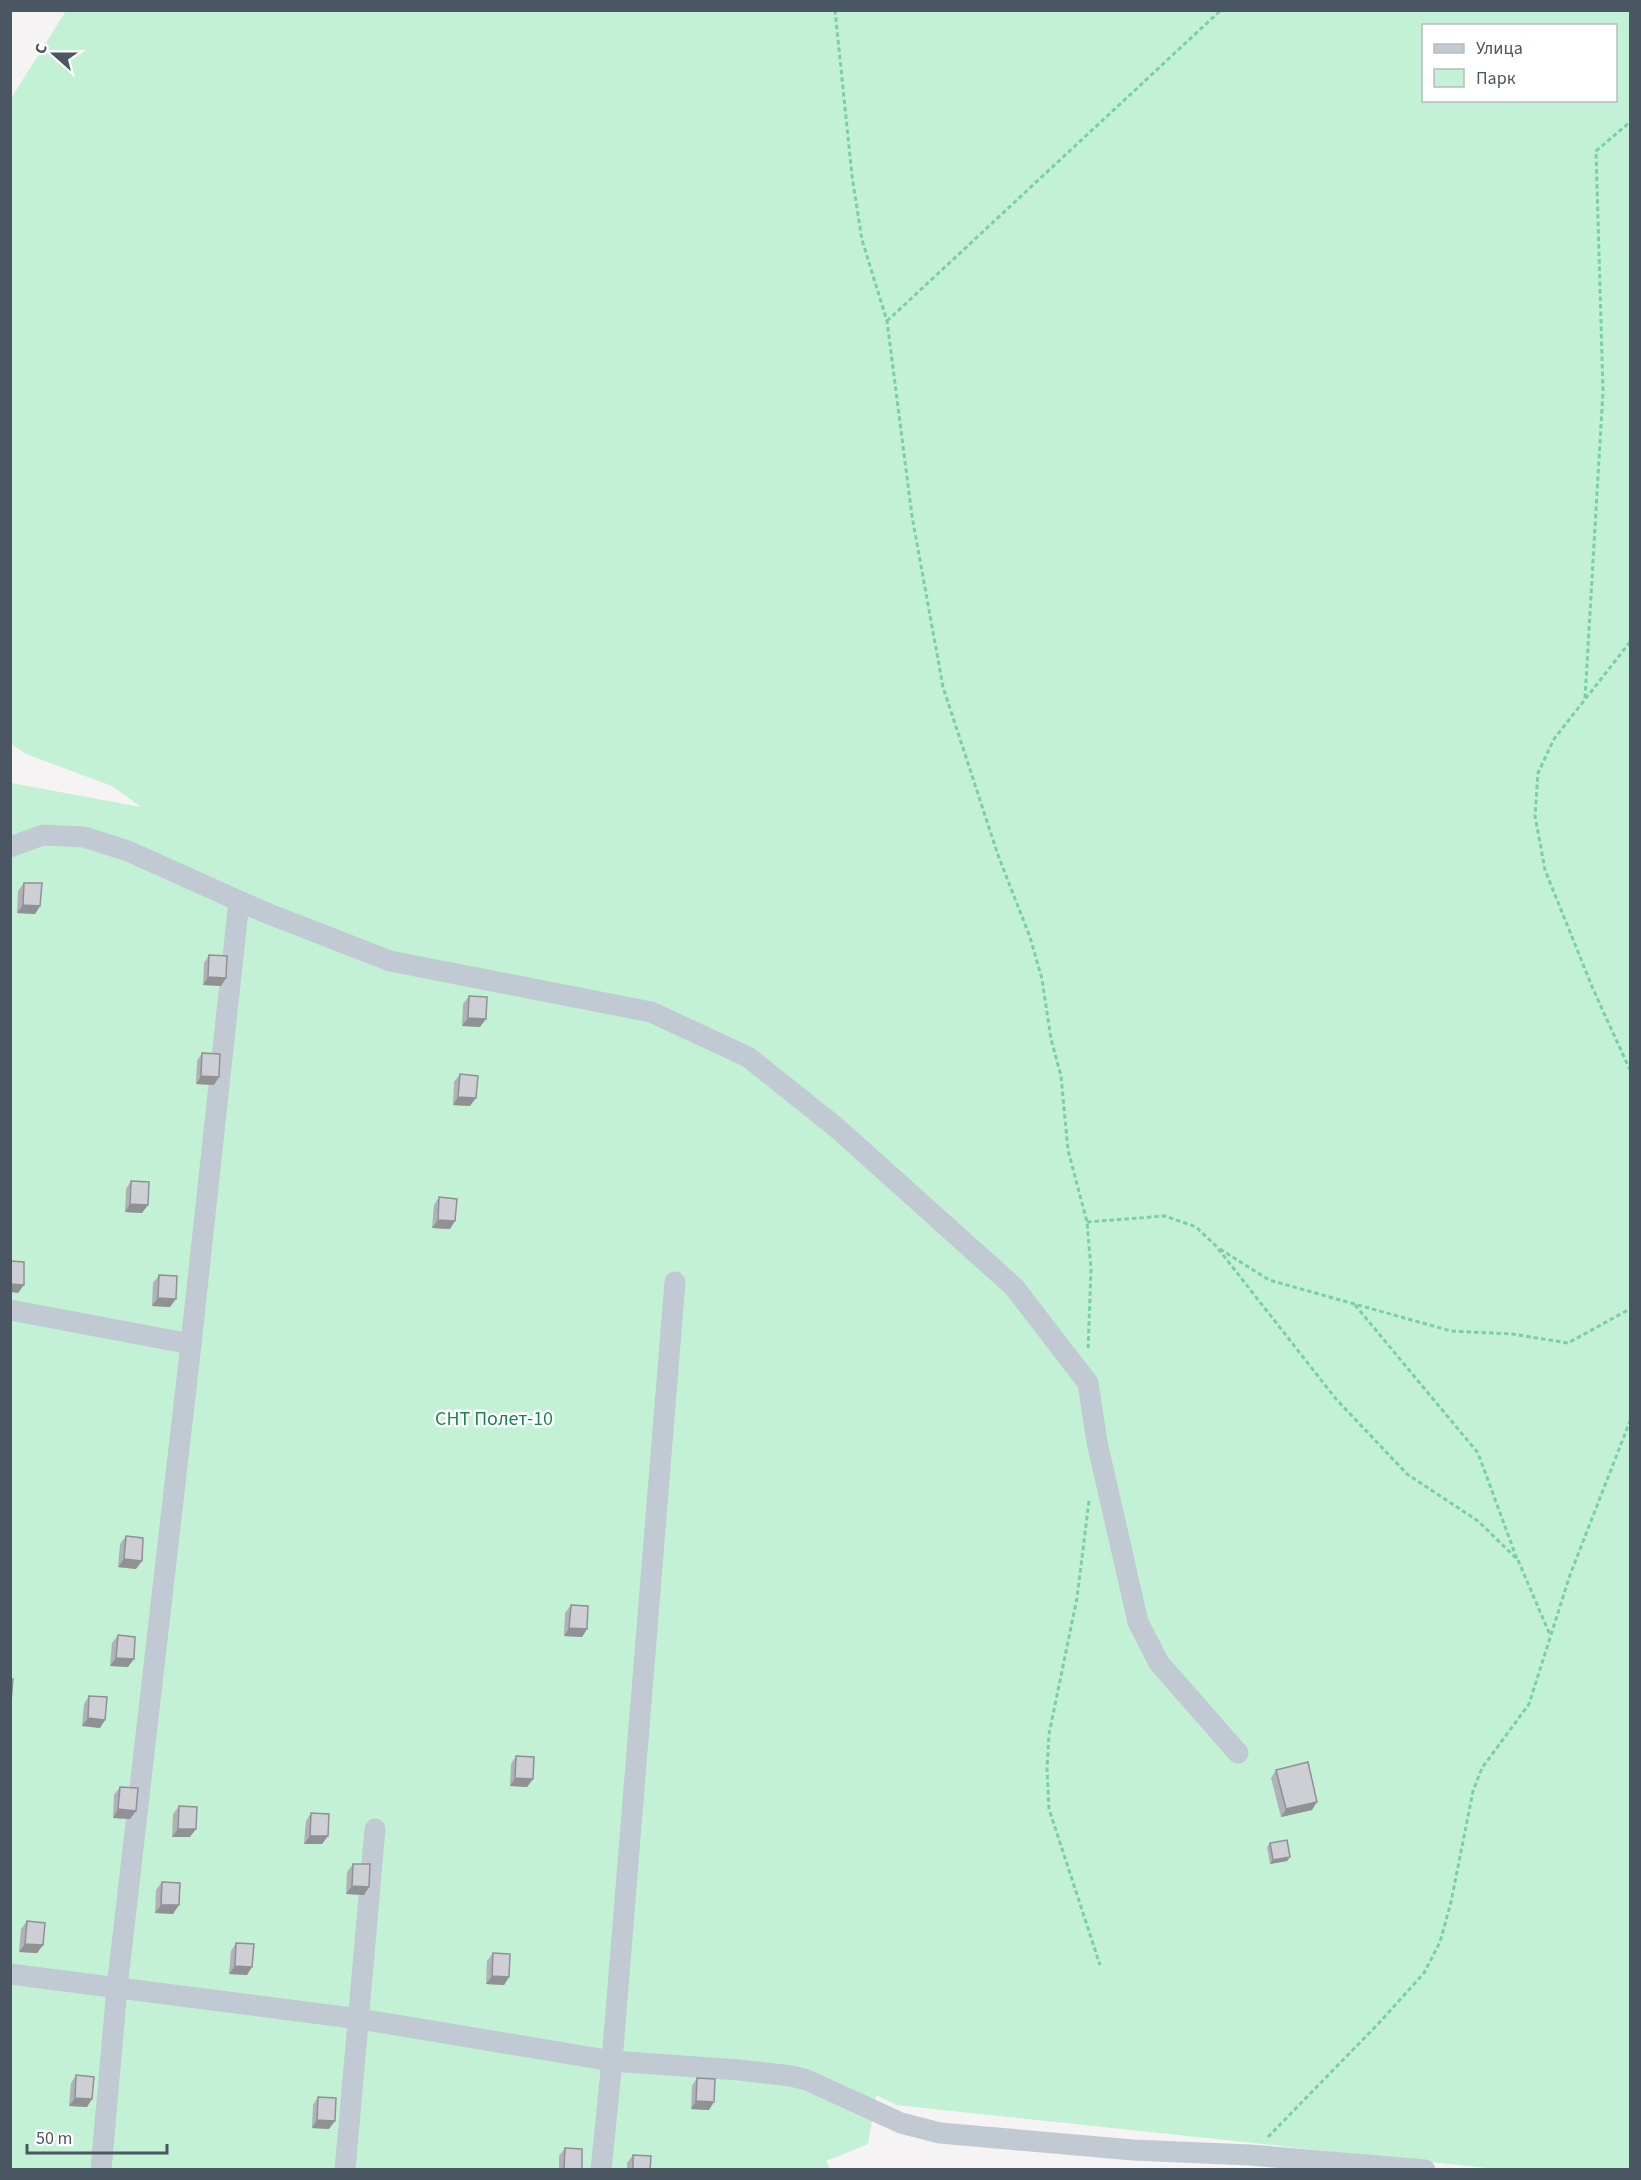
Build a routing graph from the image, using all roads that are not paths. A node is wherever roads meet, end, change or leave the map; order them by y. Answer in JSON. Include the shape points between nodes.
{"nodes":[{"id":1,"x":10,"y":847,"type":"edge"},
{"id":2,"x":239,"y":901,"type":"junction"},
{"id":3,"x":675,"y":1282,"type":"dead end"},
{"id":4,"x":10,"y":1310,"type":"edge"},
{"id":5,"x":191,"y":1344,"type":"junction"},
{"id":6,"x":1238,"y":1754,"type":"dead end"},
{"id":7,"x":375,"y":1829,"type":"dead end"},
{"id":8,"x":10,"y":1974,"type":"edge"},
{"id":9,"x":117,"y":1988,"type":"junction"},
{"id":10,"x":360,"y":2019,"type":"junction"},
{"id":11,"x":612,"y":2061,"type":"junction"},
{"id":12,"x":101,"y":2169,"type":"edge"},
{"id":13,"x":345,"y":2169,"type":"edge"},
{"id":14,"x":601,"y":2169,"type":"edge"},
{"id":15,"x":1425,"y":2169,"type":"edge"}],
"edges":[{"from":1,"to":2,"type":"lane","via":[[43,835],[84,837],[128,851]]},
{"from":2,"to":5,"type":"lane"},
{"from":2,"to":6,"type":"lane","via":[[390,961],[651,1012],[748,1057],[837,1128],[1014,1287],[1088,1383],[1097,1442],[1138,1622],[1159,1663]]},
{"from":3,"to":11,"type":"lane"},
{"from":4,"to":5,"type":"lane"},
{"from":5,"to":9,"type":"lane"},
{"from":7,"to":10,"type":"lane"},
{"from":8,"to":9,"type":"lane"},
{"from":9,"to":10,"type":"lane"},
{"from":9,"to":12,"type":"lane"},
{"from":10,"to":11,"type":"lane"},
{"from":10,"to":13,"type":"lane"},
{"from":11,"to":14,"type":"lane"},
{"from":11,"to":15,"type":"lane","via":[[791,2076],[901,2123],[940,2133]]}]}
